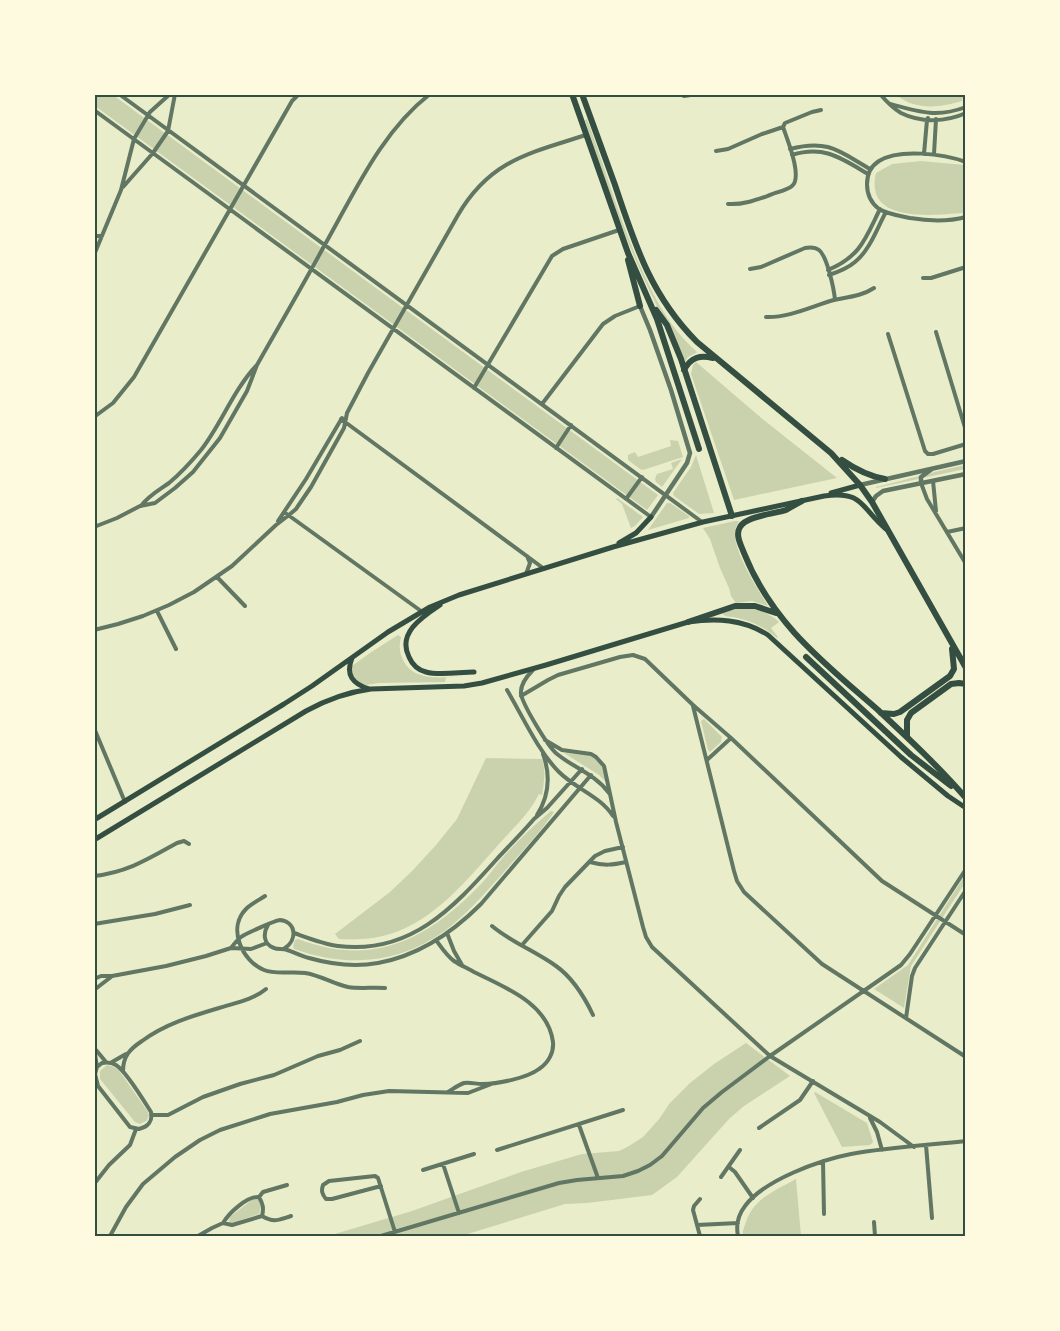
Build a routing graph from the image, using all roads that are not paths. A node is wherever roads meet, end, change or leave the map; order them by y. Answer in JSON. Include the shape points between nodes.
{"nodes":[{"id":1,"x":119,"y":94,"type":"edge"},
{"id":2,"x":170,"y":94,"type":"edge"},
{"id":3,"x":175,"y":94,"type":"edge"},
{"id":4,"x":294,"y":94,"type":"edge"},
{"id":5,"x":299,"y":94,"type":"edge"},
{"id":6,"x":430,"y":94,"type":"edge"},
{"id":7,"x":572,"y":94,"type":"edge"},
{"id":8,"x":582,"y":94,"type":"edge"},
{"id":9,"x":680,"y":94,"type":"edge"},
{"id":10,"x":697,"y":94,"type":"edge"},
{"id":11,"x":880,"y":94,"type":"edge"},
{"id":12,"x":292,"y":101,"type":"junction"},
{"id":13,"x":890,"y":104,"type":"junction"},
{"id":14,"x":966,"y":107,"type":"edge"},
{"id":15,"x":94,"y":110,"type":"edge"},
{"id":16,"x":821,"y":110,"type":"dead end"},
{"id":17,"x":966,"y":113,"type":"edge"},
{"id":18,"x":933,"y":114,"type":"junction"},
{"id":19,"x":147,"y":115,"type":"junction"},
{"id":20,"x":927,"y":120,"type":"junction"},
{"id":21,"x":936,"y":120,"type":"junction"},
{"id":22,"x":783,"y":127,"type":"junction"},
{"id":23,"x":168,"y":131,"type":"junction"},
{"id":24,"x":586,"y":135,"type":"junction"},
{"id":25,"x":134,"y":139,"type":"junction"},
{"id":26,"x":790,"y":149,"type":"junction"},
{"id":27,"x":716,"y":151,"type":"dead end"},
{"id":28,"x":153,"y":153,"type":"junction"},
{"id":29,"x":924,"y":154,"type":"junction"},
{"id":30,"x":934,"y":154,"type":"junction"},
{"id":31,"x":792,"y":155,"type":"junction"},
{"id":32,"x":966,"y":162,"type":"edge"},
{"id":33,"x":870,"y":169,"type":"junction"},
{"id":34,"x":868,"y":174,"type":"junction"},
{"id":35,"x":243,"y":186,"type":"junction"},
{"id":36,"x":121,"y":190,"type":"junction"},
{"id":37,"x":728,"y":204,"type":"dead end"},
{"id":38,"x":880,"y":209,"type":"junction"},
{"id":39,"x":230,"y":210,"type":"junction"},
{"id":40,"x":886,"y":212,"type":"junction"},
{"id":41,"x":966,"y":217,"type":"edge"},
{"id":42,"x":619,"y":230,"type":"junction"},
{"id":43,"x":94,"y":236,"type":"edge"},
{"id":44,"x":102,"y":236,"type":"junction"},
{"id":45,"x":325,"y":246,"type":"junction"},
{"id":46,"x":628,"y":254,"type":"junction"},
{"id":47,"x":94,"y":255,"type":"edge"},
{"id":48,"x":966,"y":267,"type":"edge"},
{"id":49,"x":311,"y":269,"type":"junction"},
{"id":50,"x":750,"y":269,"type":"dead end"},
{"id":51,"x":828,"y":270,"type":"junction"},
{"id":52,"x":829,"y":275,"type":"junction"},
{"id":53,"x":923,"y":278,"type":"dead end"},
{"id":54,"x":874,"y":288,"type":"dead end"},
{"id":55,"x":835,"y":300,"type":"junction"},
{"id":56,"x":407,"y":305,"type":"junction"},
{"id":57,"x":640,"y":306,"type":"junction"},
{"id":58,"x":653,"y":308,"type":"junction"},
{"id":59,"x":766,"y":317,"type":"dead end"},
{"id":60,"x":394,"y":329,"type":"junction"},
{"id":61,"x":936,"y":332,"type":"dead end"},
{"id":62,"x":888,"y":334,"type":"dead end"},
{"id":63,"x":717,"y":359,"type":"junction"},
{"id":64,"x":257,"y":365,"type":"junction"},
{"id":65,"x":488,"y":365,"type":"junction"},
{"id":66,"x":684,"y":370,"type":"junction"},
{"id":67,"x":474,"y":388,"type":"junction"},
{"id":68,"x":542,"y":404,"type":"junction"},
{"id":69,"x":94,"y":417,"type":"edge"},
{"id":70,"x":343,"y":421,"type":"junction"},
{"id":71,"x":571,"y":425,"type":"junction"},
{"id":72,"x":966,"y":431,"type":"edge"},
{"id":73,"x":966,"y":444,"type":"edge"},
{"id":74,"x":555,"y":448,"type":"junction"},
{"id":75,"x":699,"y":448,"type":"dead end"},
{"id":76,"x":831,"y":453,"type":"junction"},
{"id":77,"x":966,"y":461,"type":"edge"},
{"id":78,"x":934,"y":468,"type":"junction"},
{"id":79,"x":966,"y":474,"type":"edge"},
{"id":80,"x":642,"y":477,"type":"junction"},
{"id":81,"x":885,"y":479,"type":"junction"},
{"id":82,"x":933,"y":481,"type":"junction"},
{"id":83,"x":921,"y":483,"type":"junction"},
{"id":84,"x":860,"y":484,"type":"junction"},
{"id":85,"x":665,"y":495,"type":"junction"},
{"id":86,"x":824,"y":496,"type":"junction"},
{"id":87,"x":626,"y":499,"type":"junction"},
{"id":88,"x":802,"y":501,"type":"junction"},
{"id":89,"x":872,"y":502,"type":"junction"},
{"id":90,"x":140,"y":506,"type":"junction"},
{"id":91,"x":284,"y":512,"type":"junction"},
{"id":92,"x":937,"y":514,"type":"junction"},
{"id":93,"x":290,"y":515,"type":"junction"},
{"id":94,"x":732,"y":516,"type":"junction"},
{"id":95,"x":651,"y":517,"type":"junction"},
{"id":96,"x":703,"y":522,"type":"junction"},
{"id":97,"x":276,"y":525,"type":"junction"},
{"id":98,"x":94,"y":526,"type":"edge"},
{"id":99,"x":966,"y":528,"type":"edge"},
{"id":100,"x":887,"y":530,"type":"junction"},
{"id":101,"x":946,"y":532,"type":"junction"},
{"id":102,"x":613,"y":546,"type":"junction"},
{"id":103,"x":526,"y":556,"type":"junction"},
{"id":104,"x":966,"y":564,"type":"edge"},
{"id":105,"x":544,"y":568,"type":"junction"},
{"id":106,"x":526,"y":574,"type":"junction"},
{"id":107,"x":217,"y":577,"type":"junction"},
{"id":108,"x":449,"y":599,"type":"junction"},
{"id":109,"x":245,"y":606,"type":"dead end"},
{"id":110,"x":157,"y":611,"type":"junction"},
{"id":111,"x":421,"y":611,"type":"junction"},
{"id":112,"x":778,"y":614,"type":"junction"},
{"id":113,"x":688,"y":622,"type":"junction"},
{"id":114,"x":94,"y":630,"type":"edge"},
{"id":115,"x":952,"y":644,"type":"junction"},
{"id":116,"x":176,"y":649,"type":"dead end"},
{"id":117,"x":353,"y":657,"type":"junction"},
{"id":118,"x":806,"y":657,"type":"dead end"},
{"id":119,"x":966,"y":668,"type":"edge"},
{"id":120,"x":533,"y":669,"type":"junction"},
{"id":121,"x":474,"y":672,"type":"dead end"},
{"id":122,"x":966,"y":684,"type":"edge"},
{"id":123,"x":371,"y":689,"type":"junction"},
{"id":124,"x":507,"y":690,"type":"dead end"},
{"id":125,"x":521,"y":696,"type":"junction"},
{"id":126,"x":693,"y":705,"type":"junction"},
{"id":127,"x":880,"y":713,"type":"junction"},
{"id":128,"x":94,"y":728,"type":"edge"},
{"id":129,"x":731,"y":738,"type":"junction"},
{"id":130,"x":908,"y":738,"type":"junction"},
{"id":131,"x":545,"y":740,"type":"junction"},
{"id":132,"x":541,"y":748,"type":"junction"},
{"id":133,"x":707,"y":760,"type":"junction"},
{"id":134,"x":582,"y":769,"type":"junction"},
{"id":135,"x":591,"y":775,"type":"junction"},
{"id":136,"x":571,"y":782,"type":"junction"},
{"id":137,"x":579,"y":788,"type":"junction"},
{"id":138,"x":611,"y":795,"type":"junction"},
{"id":139,"x":965,"y":797,"type":"edge"},
{"id":140,"x":125,"y":802,"type":"junction"},
{"id":141,"x":966,"y":808,"type":"edge"},
{"id":142,"x":534,"y":819,"type":"junction"},
{"id":143,"x":94,"y":820,"type":"edge"},
{"id":144,"x":616,"y":822,"type":"junction"},
{"id":145,"x":94,"y":840,"type":"edge"},
{"id":146,"x":189,"y":844,"type":"dead end"},
{"id":147,"x":622,"y":847,"type":"junction"},
{"id":148,"x":590,"y":862,"type":"junction"},
{"id":149,"x":626,"y":862,"type":"junction"},
{"id":150,"x":966,"y":869,"type":"edge"},
{"id":151,"x":94,"y":876,"type":"edge"},
{"id":152,"x":966,"y":890,"type":"edge"},
{"id":153,"x":265,"y":896,"type":"dead end"},
{"id":154,"x":190,"y":905,"type":"dead end"},
{"id":155,"x":935,"y":915,"type":"junction"},
{"id":156,"x":945,"y":921,"type":"junction"},
{"id":157,"x":94,"y":924,"type":"edge"},
{"id":158,"x":268,"y":925,"type":"junction"},
{"id":159,"x":492,"y":926,"type":"dead end"},
{"id":160,"x":294,"y":933,"type":"junction"},
{"id":161,"x":447,"y":933,"type":"junction"},
{"id":162,"x":966,"y":935,"type":"edge"},
{"id":163,"x":238,"y":938,"type":"junction"},
{"id":164,"x":436,"y":940,"type":"junction"},
{"id":165,"x":267,"y":943,"type":"junction"},
{"id":166,"x":522,"y":945,"type":"junction"},
{"id":167,"x":231,"y":948,"type":"junction"},
{"id":168,"x":284,"y":948,"type":"junction"},
{"id":169,"x":241,"y":949,"type":"junction"},
{"id":170,"x":462,"y":965,"type":"junction"},
{"id":171,"x":112,"y":976,"type":"junction"},
{"id":172,"x":94,"y":979,"type":"edge"},
{"id":173,"x":385,"y":988,"type":"dead end"},
{"id":174,"x":266,"y":989,"type":"dead end"},
{"id":175,"x":94,"y":990,"type":"edge"},
{"id":176,"x":863,"y":991,"type":"junction"},
{"id":177,"x":593,"y":1015,"type":"dead end"},
{"id":178,"x":906,"y":1018,"type":"junction"},
{"id":179,"x":360,"y":1041,"type":"dead end"},
{"id":180,"x":95,"y":1048,"type":"edge"},
{"id":181,"x":127,"y":1054,"type":"junction"},
{"id":182,"x":770,"y":1056,"type":"junction"},
{"id":183,"x":966,"y":1057,"type":"edge"},
{"id":184,"x":109,"y":1062,"type":"junction"},
{"id":185,"x":95,"y":1069,"type":"edge"},
{"id":186,"x":124,"y":1072,"type":"junction"},
{"id":187,"x":813,"y":1081,"type":"junction"},
{"id":188,"x":95,"y":1083,"type":"edge"},
{"id":189,"x":494,"y":1083,"type":"junction"},
{"id":190,"x":447,"y":1092,"type":"junction"},
{"id":191,"x":623,"y":1110,"type":"dead end"},
{"id":192,"x":152,"y":1115,"type":"junction"},
{"id":193,"x":870,"y":1117,"type":"junction"},
{"id":194,"x":579,"y":1125,"type":"junction"},
{"id":195,"x":759,"y":1128,"type":"dead end"},
{"id":196,"x":136,"y":1129,"type":"junction"},
{"id":197,"x":966,"y":1141,"type":"edge"},
{"id":198,"x":926,"y":1145,"type":"junction"},
{"id":199,"x":914,"y":1147,"type":"junction"},
{"id":200,"x":497,"y":1150,"type":"dead end"},
{"id":201,"x":740,"y":1150,"type":"dead end"},
{"id":202,"x":882,"y":1150,"type":"junction"},
{"id":203,"x":474,"y":1154,"type":"dead end"},
{"id":204,"x":823,"y":1161,"type":"junction"},
{"id":205,"x":443,"y":1164,"type":"junction"},
{"id":206,"x":729,"y":1167,"type":"junction"},
{"id":207,"x":423,"y":1170,"type":"dead end"},
{"id":208,"x":722,"y":1177,"type":"dead end"},
{"id":209,"x":598,"y":1178,"type":"junction"},
{"id":210,"x":94,"y":1184,"type":"edge"},
{"id":211,"x":287,"y":1185,"type":"dead end"},
{"id":212,"x":381,"y":1186,"type":"junction"},
{"id":213,"x":259,"y":1197,"type":"junction"},
{"id":214,"x":753,"y":1198,"type":"junction"},
{"id":215,"x":700,"y":1199,"type":"dead end"},
{"id":216,"x":459,"y":1213,"type":"junction"},
{"id":217,"x":824,"y":1214,"type":"dead end"},
{"id":218,"x":262,"y":1216,"type":"junction"},
{"id":219,"x":291,"y":1216,"type":"dead end"},
{"id":220,"x":932,"y":1218,"type":"dead end"},
{"id":221,"x":874,"y":1222,"type":"dead end"},
{"id":222,"x":223,"y":1223,"type":"junction"},
{"id":223,"x":738,"y":1223,"type":"junction"},
{"id":224,"x":697,"y":1225,"type":"junction"},
{"id":225,"x":395,"y":1232,"type":"junction"},
{"id":226,"x":110,"y":1236,"type":"edge"},
{"id":227,"x":198,"y":1236,"type":"edge"},
{"id":228,"x":381,"y":1236,"type":"edge"},
{"id":229,"x":700,"y":1236,"type":"edge"},
{"id":230,"x":738,"y":1236,"type":"edge"},
{"id":231,"x":875,"y":1236,"type":"edge"}],
"edges":[{"from":1,"to":19,"type":"street"},
{"from":2,"to":19,"type":"street"},
{"from":3,"to":23,"type":"street"},
{"from":4,"to":12,"type":"street"},
{"from":5,"to":12,"type":"street"},
{"from":6,"to":45,"type":"street","via":[[389,138]]},
{"from":7,"to":24,"type":"main road"},
{"from":8,"to":63,"type":"main road","via":[[650,277],[680,324]]},
{"from":9,"to":10,"type":"street"},
{"from":11,"to":13,"type":"street"},
{"from":12,"to":35,"type":"street"},
{"from":13,"to":18,"type":"street"},
{"from":13,"to":20,"type":"street","via":[[903,114]]},
{"from":14,"to":18,"type":"street"},
{"from":15,"to":25,"type":"street"},
{"from":16,"to":22,"type":"street"},
{"from":17,"to":21,"type":"street"},
{"from":18,"to":20,"type":"street"},
{"from":18,"to":21,"type":"street"},
{"from":19,"to":23,"type":"street"},
{"from":19,"to":25,"type":"street"},
{"from":20,"to":21,"type":"street"},
{"from":20,"to":29,"type":"street"},
{"from":21,"to":30,"type":"street"},
{"from":22,"to":26,"type":"street"},
{"from":22,"to":27,"type":"street"},
{"from":23,"to":28,"type":"street"},
{"from":23,"to":35,"type":"street"},
{"from":24,"to":42,"type":"main road"},
{"from":24,"to":56,"type":"street","via":[[523,156],[485,179],[464,205]]},
{"from":25,"to":28,"type":"street"},
{"from":25,"to":36,"type":"street"},
{"from":26,"to":31,"type":"street"},
{"from":26,"to":33,"type":"street","via":[[824,145]]},
{"from":28,"to":36,"type":"street"},
{"from":28,"to":39,"type":"street"},
{"from":29,"to":30,"type":"street"},
{"from":29,"to":33,"type":"street","via":[[887,157]]},
{"from":30,"to":32,"type":"street"},
{"from":31,"to":34,"type":"street","via":[[827,152]]},
{"from":31,"to":37,"type":"street","via":[[797,174],[793,186],[745,203]]},
{"from":33,"to":34,"type":"street"},
{"from":34,"to":38,"type":"street","via":[[869,194]]},
{"from":35,"to":39,"type":"street"},
{"from":35,"to":45,"type":"street"},
{"from":36,"to":44,"type":"street"},
{"from":38,"to":40,"type":"street"},
{"from":38,"to":51,"type":"street","via":[[855,254]]},
{"from":39,"to":49,"type":"street"},
{"from":39,"to":69,"type":"street","via":[[134,377],[113,403]]},
{"from":40,"to":41,"type":"street","via":[[924,220]]},
{"from":40,"to":52,"type":"street","via":[[859,259]]},
{"from":42,"to":46,"type":"main road"},
{"from":42,"to":65,"type":"street","via":[[552,256]]},
{"from":43,"to":44,"type":"street"},
{"from":44,"to":47,"type":"street"},
{"from":45,"to":49,"type":"street"},
{"from":45,"to":56,"type":"street"},
{"from":46,"to":57,"type":"main road"},
{"from":46,"to":58,"type":"main road"},
{"from":48,"to":53,"type":"street"},
{"from":49,"to":60,"type":"street"},
{"from":49,"to":64,"type":"street"},
{"from":50,"to":51,"type":"street","via":[[812,247],[820,251]]},
{"from":51,"to":52,"type":"street"},
{"from":52,"to":55,"type":"street"},
{"from":54,"to":55,"type":"street"},
{"from":55,"to":59,"type":"street"},
{"from":56,"to":60,"type":"street"},
{"from":56,"to":65,"type":"street"},
{"from":57,"to":68,"type":"street","via":[[603,324]]},
{"from":57,"to":85,"type":"street","via":[[690,456]]},
{"from":58,"to":66,"type":"main road","via":[[667,325]]},
{"from":58,"to":75,"type":"main road"},
{"from":60,"to":67,"type":"street"},
{"from":60,"to":70,"type":"street"},
{"from":61,"to":72,"type":"street"},
{"from":62,"to":73,"type":"street","via":[[925,451],[933,454]]},
{"from":63,"to":66,"type":"main road","via":[[697,357]]},
{"from":63,"to":76,"type":"main road"},
{"from":64,"to":90,"type":"street","via":[[199,452]]},
{"from":64,"to":90,"type":"street","via":[[247,391],[202,462],[166,495]]},
{"from":65,"to":67,"type":"street"},
{"from":65,"to":68,"type":"street"},
{"from":66,"to":94,"type":"main road"},
{"from":67,"to":74,"type":"street"},
{"from":68,"to":71,"type":"street"},
{"from":70,"to":91,"type":"street"},
{"from":70,"to":93,"type":"street","via":[[344,428],[311,487]]},
{"from":70,"to":103,"type":"street"},
{"from":71,"to":74,"type":"street"},
{"from":71,"to":80,"type":"street"},
{"from":74,"to":87,"type":"street"},
{"from":76,"to":81,"type":"main road","via":[[858,471]]},
{"from":76,"to":84,"type":"main road"},
{"from":77,"to":78,"type":"street"},
{"from":78,"to":81,"type":"street"},
{"from":78,"to":83,"type":"street","via":[[921,477]]},
{"from":79,"to":82,"type":"street"},
{"from":80,"to":85,"type":"street"},
{"from":80,"to":87,"type":"street"},
{"from":81,"to":84,"type":"street"},
{"from":82,"to":83,"type":"street"},
{"from":82,"to":92,"type":"street"},
{"from":83,"to":89,"type":"street","via":[[883,491]]},
{"from":83,"to":92,"type":"street"},
{"from":84,"to":86,"type":"main road"},
{"from":84,"to":89,"type":"main road"},
{"from":85,"to":95,"type":"street"},
{"from":85,"to":96,"type":"street"},
{"from":86,"to":88,"type":"main road"},
{"from":86,"to":100,"type":"main road","via":[[843,494],[855,498]]},
{"from":87,"to":95,"type":"street"},
{"from":88,"to":94,"type":"main road"},
{"from":88,"to":112,"type":"main road","via":[[746,521],[738,531],[750,567]]},
{"from":89,"to":100,"type":"main road"},
{"from":90,"to":98,"type":"street"},
{"from":91,"to":93,"type":"street"},
{"from":91,"to":97,"type":"street"},
{"from":92,"to":101,"type":"street"},
{"from":93,"to":97,"type":"street"},
{"from":93,"to":111,"type":"street"},
{"from":94,"to":96,"type":"main road"},
{"from":95,"to":102,"type":"main road","via":[[636,533]]},
{"from":96,"to":102,"type":"main road"},
{"from":97,"to":107,"type":"street"},
{"from":99,"to":101,"type":"street"},
{"from":100,"to":115,"type":"main road"},
{"from":101,"to":104,"type":"street"},
{"from":102,"to":105,"type":"main road"},
{"from":103,"to":105,"type":"street"},
{"from":103,"to":106,"type":"street","via":[[530,563]]},
{"from":105,"to":106,"type":"main road"},
{"from":106,"to":108,"type":"main road"},
{"from":107,"to":109,"type":"street"},
{"from":107,"to":110,"type":"street"},
{"from":108,"to":111,"type":"main road"},
{"from":108,"to":121,"type":"main road","via":[[409,631],[405,643],[408,655],[415,666],[427,673]]},
{"from":110,"to":114,"type":"street"},
{"from":110,"to":116,"type":"street"},
{"from":111,"to":117,"type":"main road"},
{"from":112,"to":113,"type":"main road","via":[[754,606],[735,606]]},
{"from":112,"to":127,"type":"main road","via":[[806,646]]},
{"from":113,"to":120,"type":"main road"},
{"from":113,"to":141,"type":"main road","via":[[731,621],[768,635],[901,757]]},
{"from":115,"to":119,"type":"main road"},
{"from":115,"to":127,"type":"main road","via":[[954,669],[950,676],[900,712]]},
{"from":117,"to":123,"type":"main road","via":[[349,666],[351,676],[356,683]]},
{"from":117,"to":140,"type":"main road"},
{"from":118,"to":139,"type":"main road","via":[[911,754]]},
{"from":120,"to":123,"type":"main road","via":[[482,684]]},
{"from":120,"to":125,"type":"street"},
{"from":122,"to":130,"type":"main road","via":[[951,684],[911,713],[907,720]]},
{"from":123,"to":145,"type":"main road","via":[[336,697],[306,711]]},
{"from":124,"to":132,"type":"street"},
{"from":125,"to":126,"type":"street","via":[[558,675],[633,655],[645,660]]},
{"from":125,"to":131,"type":"street"},
{"from":126,"to":129,"type":"street"},
{"from":126,"to":133,"type":"street"},
{"from":127,"to":130,"type":"main road"},
{"from":128,"to":140,"type":"street"},
{"from":129,"to":133,"type":"street"},
{"from":129,"to":155,"type":"street","via":[[882,881]]},
{"from":130,"to":139,"type":"main road"},
{"from":131,"to":134,"type":"street","via":[[558,755]]},
{"from":131,"to":138,"type":"street","via":[[558,749],[596,758],[604,766]]},
{"from":132,"to":136,"type":"street"},
{"from":132,"to":142,"type":"street","via":[[548,790]]},
{"from":133,"to":176,"type":"street","via":[[734,871],[744,892],[822,964]]},
{"from":134,"to":135,"type":"street"},
{"from":134,"to":136,"type":"street"},
{"from":135,"to":137,"type":"street"},
{"from":135,"to":138,"type":"street"},
{"from":136,"to":137,"type":"street"},
{"from":136,"to":142,"type":"street"},
{"from":137,"to":144,"type":"street","via":[[604,805]]},
{"from":137,"to":161,"type":"street","via":[[481,904]]},
{"from":138,"to":144,"type":"street"},
{"from":140,"to":143,"type":"main road"},
{"from":142,"to":160,"type":"street","via":[[461,899],[408,936],[373,946],[349,947]]},
{"from":144,"to":147,"type":"street"},
{"from":146,"to":151,"type":"street","via":[[177,843],[135,866]]},
{"from":147,"to":148,"type":"street","via":[[605,851]]},
{"from":147,"to":149,"type":"street"},
{"from":148,"to":149,"type":"street","via":[[609,866]]},
{"from":148,"to":166,"type":"street","via":[[565,887],[552,911]]},
{"from":149,"to":182,"type":"street","via":[[644,932],[652,947]]},
{"from":150,"to":155,"type":"street"},
{"from":152,"to":156,"type":"street"},
{"from":153,"to":163,"type":"street","via":[[242,915]]},
{"from":154,"to":157,"type":"street"},
{"from":155,"to":156,"type":"street"},
{"from":155,"to":176,"type":"street","via":[[901,965]]},
{"from":156,"to":162,"type":"street"},
{"from":156,"to":178,"type":"street","via":[[915,968]]},
{"from":158,"to":160,"type":"street","via":[[275,920],[284,921]]},
{"from":158,"to":163,"type":"street"},
{"from":158,"to":165,"type":"street"},
{"from":159,"to":166,"type":"street"},
{"from":160,"to":168,"type":"street"},
{"from":161,"to":164,"type":"street"},
{"from":161,"to":170,"type":"street"},
{"from":163,"to":167,"type":"street"},
{"from":163,"to":169,"type":"street"},
{"from":164,"to":168,"type":"street","via":[[393,959],[367,964],[321,961]]},
{"from":164,"to":170,"type":"street","via":[[450,958]]},
{"from":165,"to":168,"type":"street"},
{"from":165,"to":169,"type":"street"},
{"from":166,"to":177,"type":"street","via":[[557,966],[578,988]]},
{"from":167,"to":169,"type":"street"},
{"from":167,"to":171,"type":"street"},
{"from":169,"to":173,"type":"street","via":[[254,965],[271,972],[315,975],[350,987]]},
{"from":170,"to":189,"type":"street","via":[[527,1001],[541,1016],[552,1038],[552,1053],[539,1070]]},
{"from":171,"to":172,"type":"street"},
{"from":171,"to":175,"type":"street"},
{"from":174,"to":181,"type":"street","via":[[256,996],[165,1027]]},
{"from":176,"to":178,"type":"street"},
{"from":176,"to":182,"type":"street"},
{"from":178,"to":183,"type":"street"},
{"from":179,"to":192,"type":"street","via":[[274,1075],[203,1097],[168,1116]]},
{"from":180,"to":184,"type":"street"},
{"from":180,"to":185,"type":"street"},
{"from":181,"to":184,"type":"street"},
{"from":181,"to":186,"type":"street"},
{"from":182,"to":187,"type":"street"},
{"from":182,"to":209,"type":"street","via":[[703,1108],[650,1165],[632,1174]]},
{"from":184,"to":185,"type":"street"},
{"from":184,"to":186,"type":"street"},
{"from":185,"to":188,"type":"street"},
{"from":186,"to":192,"type":"street"},
{"from":187,"to":193,"type":"street"},
{"from":187,"to":195,"type":"street","via":[[797,1103]]},
{"from":188,"to":196,"type":"street"},
{"from":189,"to":190,"type":"street","via":[[468,1093]]},
{"from":189,"to":190,"type":"street","via":[[464,1083]]},
{"from":190,"to":226,"type":"street","via":[[389,1091],[363,1095],[270,1114],[220,1130],[184,1151],[143,1184]]},
{"from":191,"to":194,"type":"street"},
{"from":192,"to":196,"type":"street","via":[[148,1125]]},
{"from":193,"to":199,"type":"street"},
{"from":193,"to":202,"type":"street"},
{"from":194,"to":200,"type":"street"},
{"from":194,"to":209,"type":"street"},
{"from":196,"to":210,"type":"street","via":[[130,1145]]},
{"from":197,"to":198,"type":"street"},
{"from":198,"to":199,"type":"street"},
{"from":198,"to":220,"type":"street"},
{"from":199,"to":202,"type":"street"},
{"from":201,"to":206,"type":"street"},
{"from":202,"to":204,"type":"street"},
{"from":203,"to":205,"type":"street"},
{"from":204,"to":214,"type":"street","via":[[771,1184]]},
{"from":204,"to":217,"type":"street"},
{"from":205,"to":207,"type":"street"},
{"from":205,"to":216,"type":"street"},
{"from":206,"to":208,"type":"street"},
{"from":206,"to":214,"type":"street"},
{"from":209,"to":216,"type":"street","via":[[559,1183]]},
{"from":211,"to":213,"type":"street","via":[[263,1192]]},
{"from":212,"to":212,"type":"street","via":[[332,1199],[322,1195],[323,1185],[329,1181],[375,1176]]},
{"from":212,"to":225,"type":"street"},
{"from":213,"to":218,"type":"street","via":[[263,1203]]},
{"from":213,"to":222,"type":"street","via":[[249,1198]]},
{"from":214,"to":223,"type":"street","via":[[744,1206]]},
{"from":215,"to":224,"type":"street","via":[[693,1209]]},
{"from":216,"to":225,"type":"street"},
{"from":218,"to":219,"type":"street","via":[[270,1221]]},
{"from":218,"to":222,"type":"street","via":[[232,1225]]},
{"from":221,"to":231,"type":"street"},
{"from":222,"to":227,"type":"street"},
{"from":223,"to":224,"type":"street"},
{"from":223,"to":230,"type":"street"},
{"from":224,"to":229,"type":"street"},
{"from":225,"to":228,"type":"street"}]}
